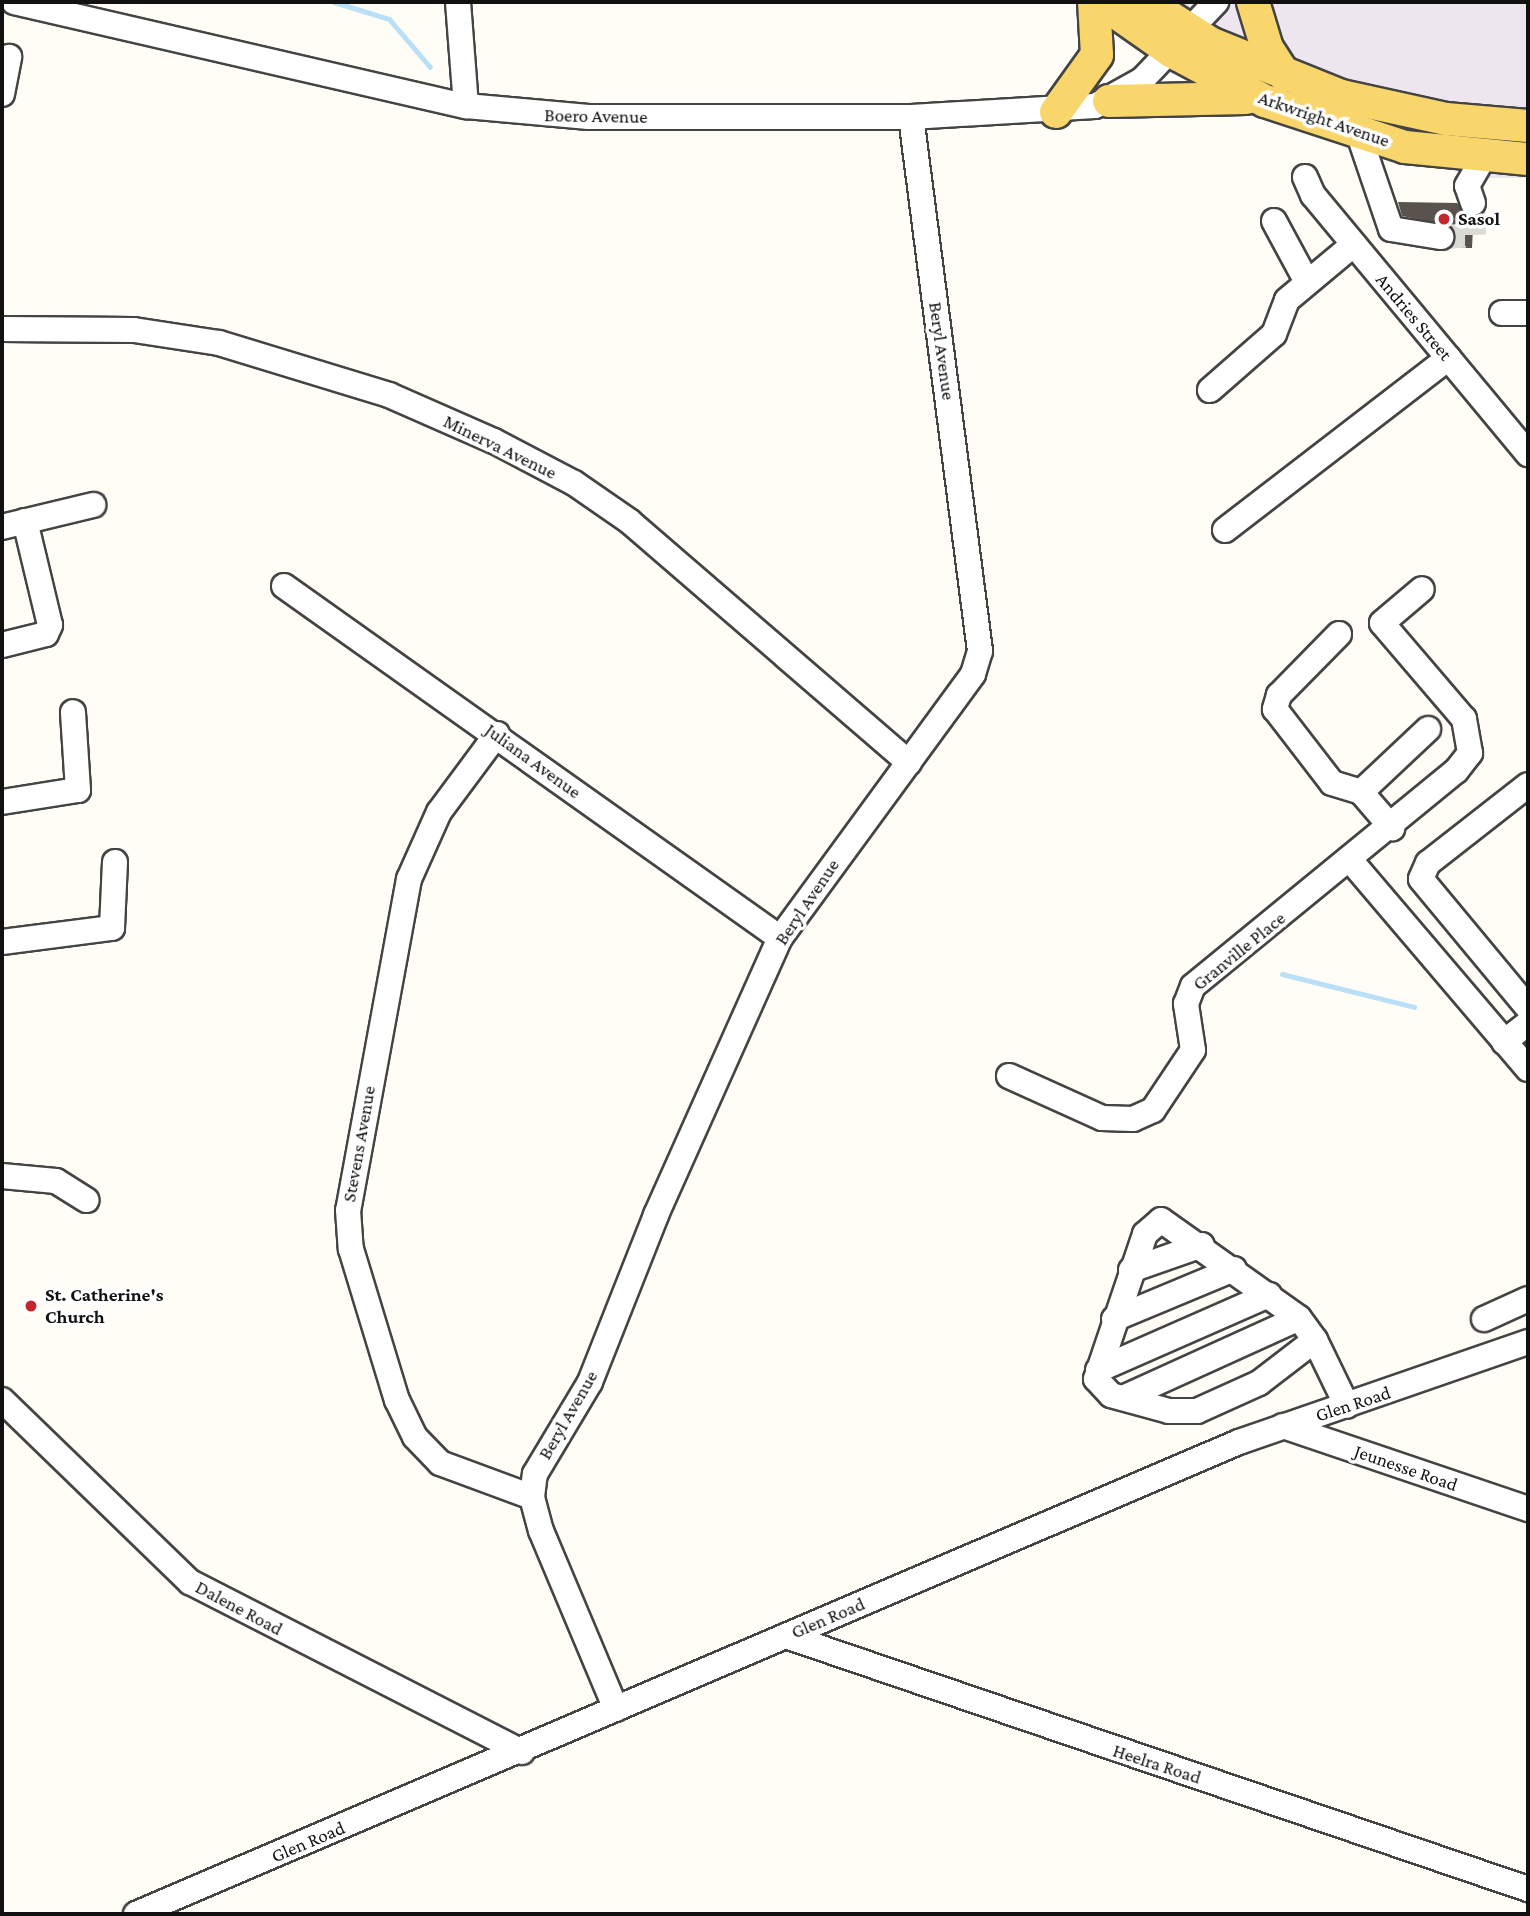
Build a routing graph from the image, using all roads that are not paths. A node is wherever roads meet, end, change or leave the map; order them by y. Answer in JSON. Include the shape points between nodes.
{"nodes":[{"id":1,"x":14,"y":2,"type":"edge"},
{"id":2,"x":458,"y":2,"type":"edge"},
{"id":3,"x":1094,"y":2,"type":"edge"},
{"id":4,"x":1101,"y":2,"type":"edge"},
{"id":5,"x":1146,"y":2,"type":"edge"},
{"id":6,"x":1216,"y":2,"type":"edge"},
{"id":7,"x":1254,"y":2,"type":"edge"},
{"id":8,"x":1180,"y":41,"type":"junction"},
{"id":9,"x":9,"y":57,"type":"dead end"},
{"id":10,"x":1285,"y":76,"type":"junction"},
{"id":11,"x":2,"y":94,"type":"edge"},
{"id":12,"x":1109,"y":101,"type":"junction"},
{"id":13,"x":1265,"y":101,"type":"junction"},
{"id":14,"x":466,"y":106,"type":"junction"},
{"id":15,"x":1056,"y":112,"type":"junction"},
{"id":16,"x":911,"y":117,"type":"junction"},
{"id":17,"x":1528,"y":126,"type":"edge"},
{"id":18,"x":1359,"y":135,"type":"junction"},
{"id":19,"x":1484,"y":157,"type":"junction"},
{"id":20,"x":1528,"y":159,"type":"edge"},
{"id":21,"x":1305,"y":177,"type":"dead end"},
{"id":22,"x":1473,"y":203,"type":"tunnel mouth"},
{"id":23,"x":1387,"y":220,"type":"junction"},
{"id":24,"x":1274,"y":221,"type":"dead end"},
{"id":25,"x":1441,"y":237,"type":"tunnel mouth"},
{"id":26,"x":1351,"y":241,"type":"junction"},
{"id":27,"x":1307,"y":282,"type":"junction"},
{"id":28,"x":1502,"y":313,"type":"dead end"},
{"id":29,"x":1528,"y":313,"type":"edge"},
{"id":30,"x":2,"y":329,"type":"edge"},
{"id":31,"x":1448,"y":358,"type":"junction"},
{"id":32,"x":1210,"y":390,"type":"dead end"},
{"id":33,"x":1528,"y":454,"type":"edge"},
{"id":34,"x":93,"y":505,"type":"dead end"},
{"id":35,"x":14,"y":524,"type":"edge"},
{"id":36,"x":1225,"y":530,"type":"dead end"},
{"id":37,"x":284,"y":586,"type":"dead end"},
{"id":38,"x":1422,"y":589,"type":"dead end"},
{"id":39,"x":1339,"y":634,"type":"dead end"},
{"id":40,"x":2,"y":645,"type":"edge"},
{"id":41,"x":73,"y":712,"type":"dead end"},
{"id":42,"x":1428,"y":729,"type":"dead end"},
{"id":43,"x":496,"y":734,"type":"junction"},
{"id":44,"x":909,"y":763,"type":"junction"},
{"id":45,"x":1528,"y":785,"type":"edge"},
{"id":46,"x":1361,"y":792,"type":"junction"},
{"id":47,"x":2,"y":802,"type":"edge"},
{"id":48,"x":1391,"y":828,"type":"junction"},
{"id":49,"x":1350,"y":861,"type":"junction"},
{"id":50,"x":115,"y":862,"type":"dead end"},
{"id":51,"x":780,"y":938,"type":"junction"},
{"id":52,"x":2,"y":942,"type":"edge"},
{"id":53,"x":1528,"y":1008,"type":"edge"},
{"id":54,"x":1528,"y":1023,"type":"edge"},
{"id":55,"x":1504,"y":1042,"type":"junction"},
{"id":56,"x":1528,"y":1069,"type":"edge"},
{"id":57,"x":1009,"y":1076,"type":"dead end"},
{"id":58,"x":2,"y":1176,"type":"edge"},
{"id":59,"x":87,"y":1200,"type":"dead end"},
{"id":60,"x":1202,"y":1245,"type":"junction"},
{"id":61,"x":1234,"y":1269,"type":"junction"},
{"id":62,"x":1130,"y":1270,"type":"junction"},
{"id":63,"x":1269,"y":1295,"type":"junction"},
{"id":64,"x":1528,"y":1299,"type":"edge"},
{"id":65,"x":1298,"y":1318,"type":"junction"},
{"id":66,"x":1114,"y":1319,"type":"junction"},
{"id":67,"x":1484,"y":1319,"type":"dead end"},
{"id":68,"x":1315,"y":1340,"type":"junction"},
{"id":69,"x":1528,"y":1342,"type":"edge"},
{"id":70,"x":1098,"y":1370,"type":"junction"},
{"id":71,"x":1123,"y":1398,"type":"junction"},
{"id":72,"x":2,"y":1400,"type":"edge"},
{"id":73,"x":1347,"y":1406,"type":"junction"},
{"id":74,"x":1283,"y":1426,"type":"junction"},
{"id":75,"x":532,"y":1497,"type":"junction"},
{"id":76,"x":1528,"y":1509,"type":"edge"},
{"id":77,"x":786,"y":1636,"type":"junction"},
{"id":78,"x":616,"y":1709,"type":"junction"},
{"id":79,"x":522,"y":1752,"type":"junction"},
{"id":80,"x":1528,"y":1889,"type":"edge"},
{"id":81,"x":136,"y":1914,"type":"edge"}],
"edges":[{"from":1,"to":14,"type":"street","name":"Boero Avenue"},
{"from":2,"to":14,"type":"street"},
{"from":3,"to":15,"type":"main road","via":[[1097,55]]},
{"from":4,"to":8,"type":"main road"},
{"from":5,"to":8,"type":"main road"},
{"from":6,"to":8,"type":"street","name":"Boero Avenue"},
{"from":7,"to":10,"type":"main road","via":[[1267,48]]},
{"from":8,"to":10,"type":"main road","name":"Arkwright Avenue"},
{"from":8,"to":12,"type":"street","name":"Boero Avenue"},
{"from":8,"to":13,"type":"main road","name":"Arkwright Avenue"},
{"from":9,"to":11,"type":"street"},
{"from":10,"to":17,"type":"main road","name":"Arkwright Avenue","via":[[1394,110]]},
{"from":12,"to":13,"type":"main road","via":[[1189,95]]},
{"from":12,"to":15,"type":"street","name":"Boero Avenue"},
{"from":13,"to":18,"type":"main road","name":"Arkwright Avenue"},
{"from":14,"to":16,"type":"street","name":"Boero Avenue","via":[[589,117]]},
{"from":15,"to":16,"type":"street","name":"Boero Avenue"},
{"from":16,"to":44,"type":"street","name":"Beryl Avenue","via":[[980,651],[973,674]]},
{"from":18,"to":19,"type":"main road","name":"Arkwright Avenue"},
{"from":18,"to":23,"type":"street"},
{"from":19,"to":20,"type":"main road","name":"Arkwright Avenue"},
{"from":19,"to":22,"type":"street","via":[[1466,186]]},
{"from":21,"to":26,"type":"street","name":"Andries Street"},
{"from":23,"to":25,"type":"street","via":[[1398,234]]},
{"from":23,"to":26,"type":"street"},
{"from":24,"to":27,"type":"street"},
{"from":26,"to":27,"type":"street"},
{"from":26,"to":31,"type":"street","name":"Andries Street"},
{"from":27,"to":32,"type":"street","via":[[1287,300],[1274,334]]},
{"from":28,"to":29,"type":"street"},
{"from":30,"to":44,"type":"street","name":"Minerva Avenue","via":[[134,330],[219,343],[390,395],[494,441],[574,483],[629,522]]},
{"from":31,"to":33,"type":"street","name":"Andries Street"},
{"from":31,"to":36,"type":"street"},
{"from":34,"to":35,"type":"street"},
{"from":35,"to":40,"type":"street","via":[[50,625],[46,634]]},
{"from":37,"to":43,"type":"street","name":"Juliana Avenue"},
{"from":38,"to":48,"type":"street","name":"Granville Place","via":[[1382,623],[1455,705],[1469,730],[1470,753]]},
{"from":39,"to":46,"type":"street","via":[[1279,695],[1275,709],[1332,783]]},
{"from":41,"to":47,"type":"street","via":[[78,790]]},
{"from":42,"to":46,"type":"street"},
{"from":43,"to":51,"type":"street","name":"Juliana Avenue"},
{"from":43,"to":75,"type":"street","name":"Stevens Avenue","via":[[439,812],[409,879],[348,1210],[351,1249],[397,1400],[415,1437],[440,1463]]},
{"from":44,"to":51,"type":"street","name":"Beryl Avenue"},
{"from":45,"to":53,"type":"street","via":[[1428,863],[1421,879]]},
{"from":46,"to":48,"type":"street"},
{"from":48,"to":49,"type":"street","name":"Granville Place"},
{"from":49,"to":55,"type":"street"},
{"from":49,"to":57,"type":"street","name":"Granville Place","via":[[1193,986],[1186,1004],[1193,1050],[1146,1115],[1102,1118]]},
{"from":50,"to":52,"type":"street","via":[[112,928]]},
{"from":51,"to":75,"type":"street","name":"Beryl Avenue","via":[[656,1215],[590,1382],[539,1463]]},
{"from":54,"to":55,"type":"street"},
{"from":55,"to":56,"type":"street"},
{"from":58,"to":59,"type":"street","via":[[56,1181]]},
{"from":60,"to":61,"type":"street"},
{"from":60,"to":62,"type":"street"},
{"from":60,"to":62,"type":"street","via":[[1170,1222],[1155,1221]]},
{"from":61,"to":63,"type":"street"},
{"from":61,"to":66,"type":"street"},
{"from":62,"to":66,"type":"street"},
{"from":63,"to":65,"type":"street"},
{"from":63,"to":70,"type":"street"},
{"from":64,"to":67,"type":"street"},
{"from":65,"to":68,"type":"street"},
{"from":65,"to":71,"type":"street"},
{"from":66,"to":70,"type":"street"},
{"from":68,"to":71,"type":"street","via":[[1259,1383],[1197,1411]]},
{"from":68,"to":73,"type":"street"},
{"from":69,"to":73,"type":"street","name":"Glen Road"},
{"from":70,"to":71,"type":"street","via":[[1098,1388]]},
{"from":72,"to":79,"type":"street","name":"Dalene Road","via":[[190,1582]]},
{"from":73,"to":74,"type":"street","name":"Glen Road"},
{"from":74,"to":76,"type":"street","name":"Jeunesse Road"},
{"from":74,"to":77,"type":"street","name":"Glen Road"},
{"from":75,"to":78,"type":"street"},
{"from":77,"to":78,"type":"street","name":"Glen Road"},
{"from":77,"to":80,"type":"street","name":"Heelra Road"},
{"from":78,"to":79,"type":"street","name":"Glen Road"},
{"from":79,"to":81,"type":"street","name":"Glen Road"}]}
